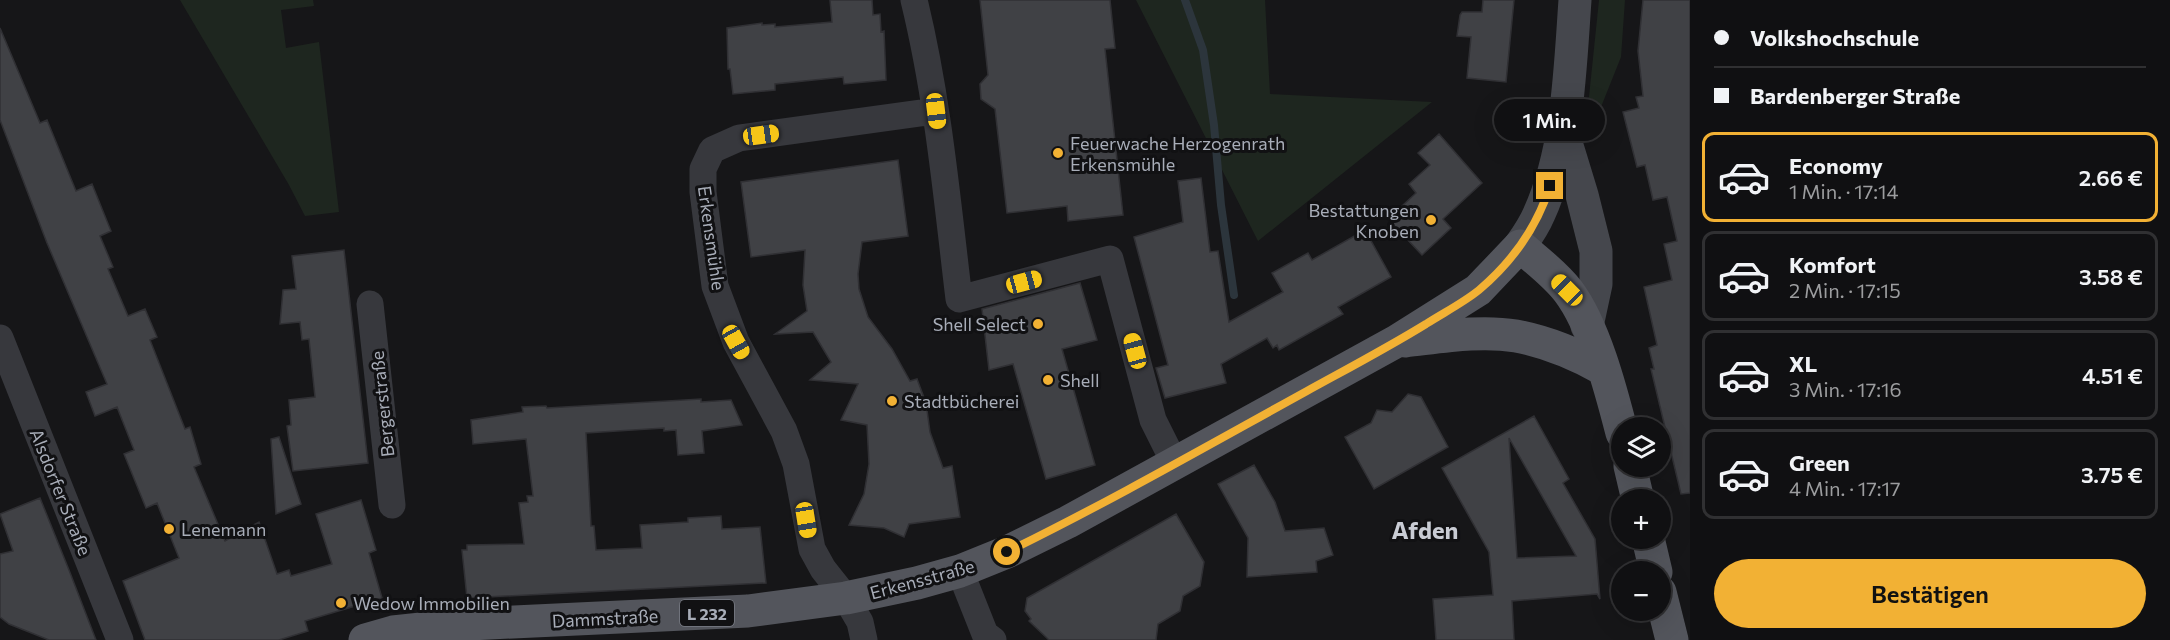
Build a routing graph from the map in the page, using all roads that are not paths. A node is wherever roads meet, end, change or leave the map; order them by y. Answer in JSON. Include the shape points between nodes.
{"nodes":[{"id":1,"x":914,"y":0,"type":"edge"},
{"id":2,"x":1575,"y":0,"type":"edge"},
{"id":3,"x":936,"y":111,"type":"junction"},
{"id":4,"x":1563,"y":131,"type":"junction"},
{"id":5,"x":1520,"y":246,"type":"junction"},
{"id":6,"x":370,"y":304,"type":"dead end"},
{"id":7,"x":1587,"y":326,"type":"junction"},
{"id":8,"x":1397,"y":341,"type":"junction"},
{"id":9,"x":1,"y":342,"type":"edge"},
{"id":10,"x":1603,"y":369,"type":"junction"},
{"id":11,"x":1617,"y":417,"type":"edge"},
{"id":12,"x":1175,"y":464,"type":"junction"},
{"id":13,"x":392,"y":505,"type":"dead end"},
{"id":14,"x":960,"y":571,"type":"junction"},
{"id":15,"x":846,"y":598,"type":"junction"},
{"id":16,"x":1667,"y":621,"type":"edge"},
{"id":17,"x":120,"y":640,"type":"edge"},
{"id":18,"x":365,"y":640,"type":"edge"},
{"id":19,"x":864,"y":640,"type":"edge"},
{"id":20,"x":993,"y":640,"type":"edge"},
{"id":21,"x":1671,"y":640,"type":"edge"}],
"edges":[{"from":1,"to":3,"type":"street"},
{"from":2,"to":4,"type":"main road"},
{"from":3,"to":12,"type":"street","via":[[959,299],[1110,259],[1154,420]]},
{"from":3,"to":15,"type":"street","name":"Erkensmühle","via":[[739,138],[712,150],[703,169],[716,286],[736,342],[784,431],[796,465],[812,549],[822,569]]},
{"from":4,"to":5,"type":"main road","via":[[1546,200]]},
{"from":4,"to":7,"type":"main road","via":[[1596,251],[1596,284]]},
{"from":5,"to":7,"type":"main road","via":[[1567,290]]},
{"from":5,"to":8,"type":"main road","name":"Erkensstraße","number":"L 232","via":[[1478,290]]},
{"from":6,"to":13,"type":"street","name":"Bergerstraße"},
{"from":7,"to":10,"type":"main road"},
{"from":8,"to":10,"type":"main road","via":[[1476,334],[1516,336],[1558,347]]},
{"from":8,"to":12,"type":"main road","name":"Erkensstraße","number":"L 232"},
{"from":9,"to":17,"type":"street","name":"Alsdorfer Straße"},
{"from":10,"to":11,"type":"main road"},
{"from":12,"to":14,"type":"main road","name":"Erkensstraße","number":"L 232","via":[[1068,522]]},
{"from":14,"to":15,"type":"main road","name":"Erkensstraße","number":"L 232"},
{"from":14,"to":20,"type":"street","via":[[986,633]]},
{"from":15,"to":18,"type":"main road","name":"Dammstraße","number":"L 232","via":[[748,611],[469,624],[393,632]]},
{"from":15,"to":19,"type":"street","name":"Erkensmühle","via":[[860,622]]},
{"from":16,"to":21,"type":"main road"}]}
